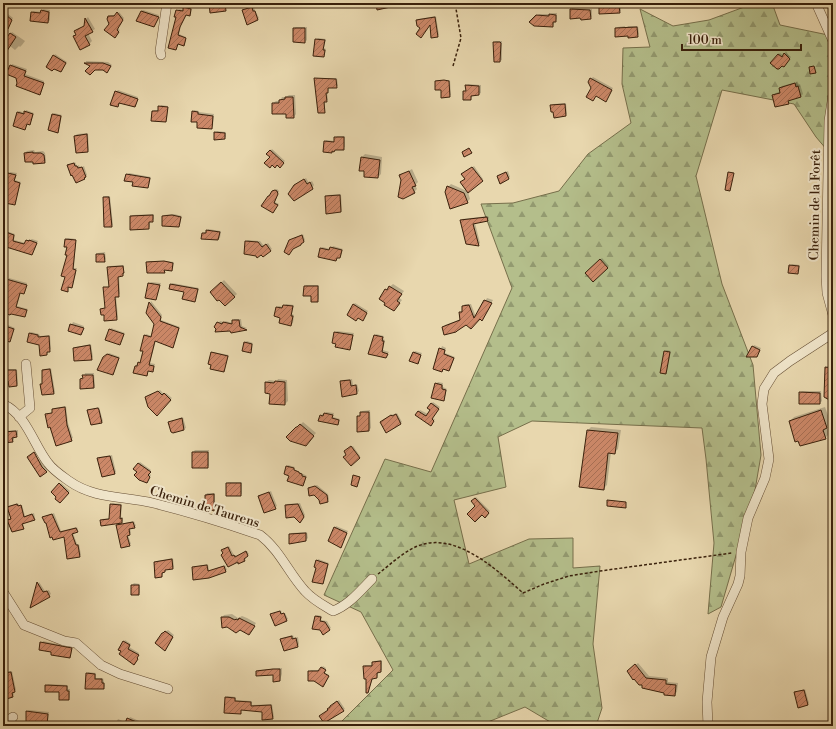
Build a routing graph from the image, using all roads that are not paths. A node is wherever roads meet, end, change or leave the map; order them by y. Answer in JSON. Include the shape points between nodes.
{"nodes":[{"id":1,"x":167,"y":3,"type":"edge"},
{"id":2,"x":816,"y":3,"type":"edge"},
{"id":3,"x":833,"y":41,"type":"edge"},
{"id":4,"x":161,"y":55,"type":"dead end"},
{"id":5,"x":833,"y":95,"type":"edge"},
{"id":6,"x":833,"y":315,"type":"edge"},
{"id":7,"x":833,"y":333,"type":"edge"},
{"id":8,"x":26,"y":364,"type":"dead end"},
{"id":9,"x":3,"y":404,"type":"edge"},
{"id":10,"x":19,"y":418,"type":"junction"},
{"id":11,"x":372,"y":580,"type":"road end"},
{"id":12,"x":3,"y":592,"type":"edge"},
{"id":13,"x":168,"y":689,"type":"dead end"},
{"id":14,"x":14,"y":716,"type":"dead end"},
{"id":15,"x":3,"y":723,"type":"edge"},
{"id":16,"x":708,"y":726,"type":"edge"}],
"edges":[{"from":1,"to":4,"type":"street"},
{"from":2,"to":3,"type":"street"},
{"from":5,"to":6,"type":"street","name":"Chemin de la Forêt","via":[[827,180],[826,276],[827,293]]},
{"from":7,"to":16,"type":"street","via":[[774,373],[764,389],[762,404],[769,459],[765,478],[748,518],[738,584],[723,617],[711,657],[707,702]]},
{"from":8,"to":10,"type":"street","via":[[30,408]]},
{"from":9,"to":10,"type":"street","name":"Chemin de Taurens","via":[[9,406]]},
{"from":10,"to":11,"type":"street","name":"Chemin de Taurens","via":[[48,464],[77,486],[112,497],[183,510],[260,535],[269,542],[304,590],[315,601],[333,611],[341,608]]},
{"from":12,"to":13,"type":"street","via":[[24,625],[76,644],[101,665],[120,674]]},
{"from":14,"to":15,"type":"street"}]}
